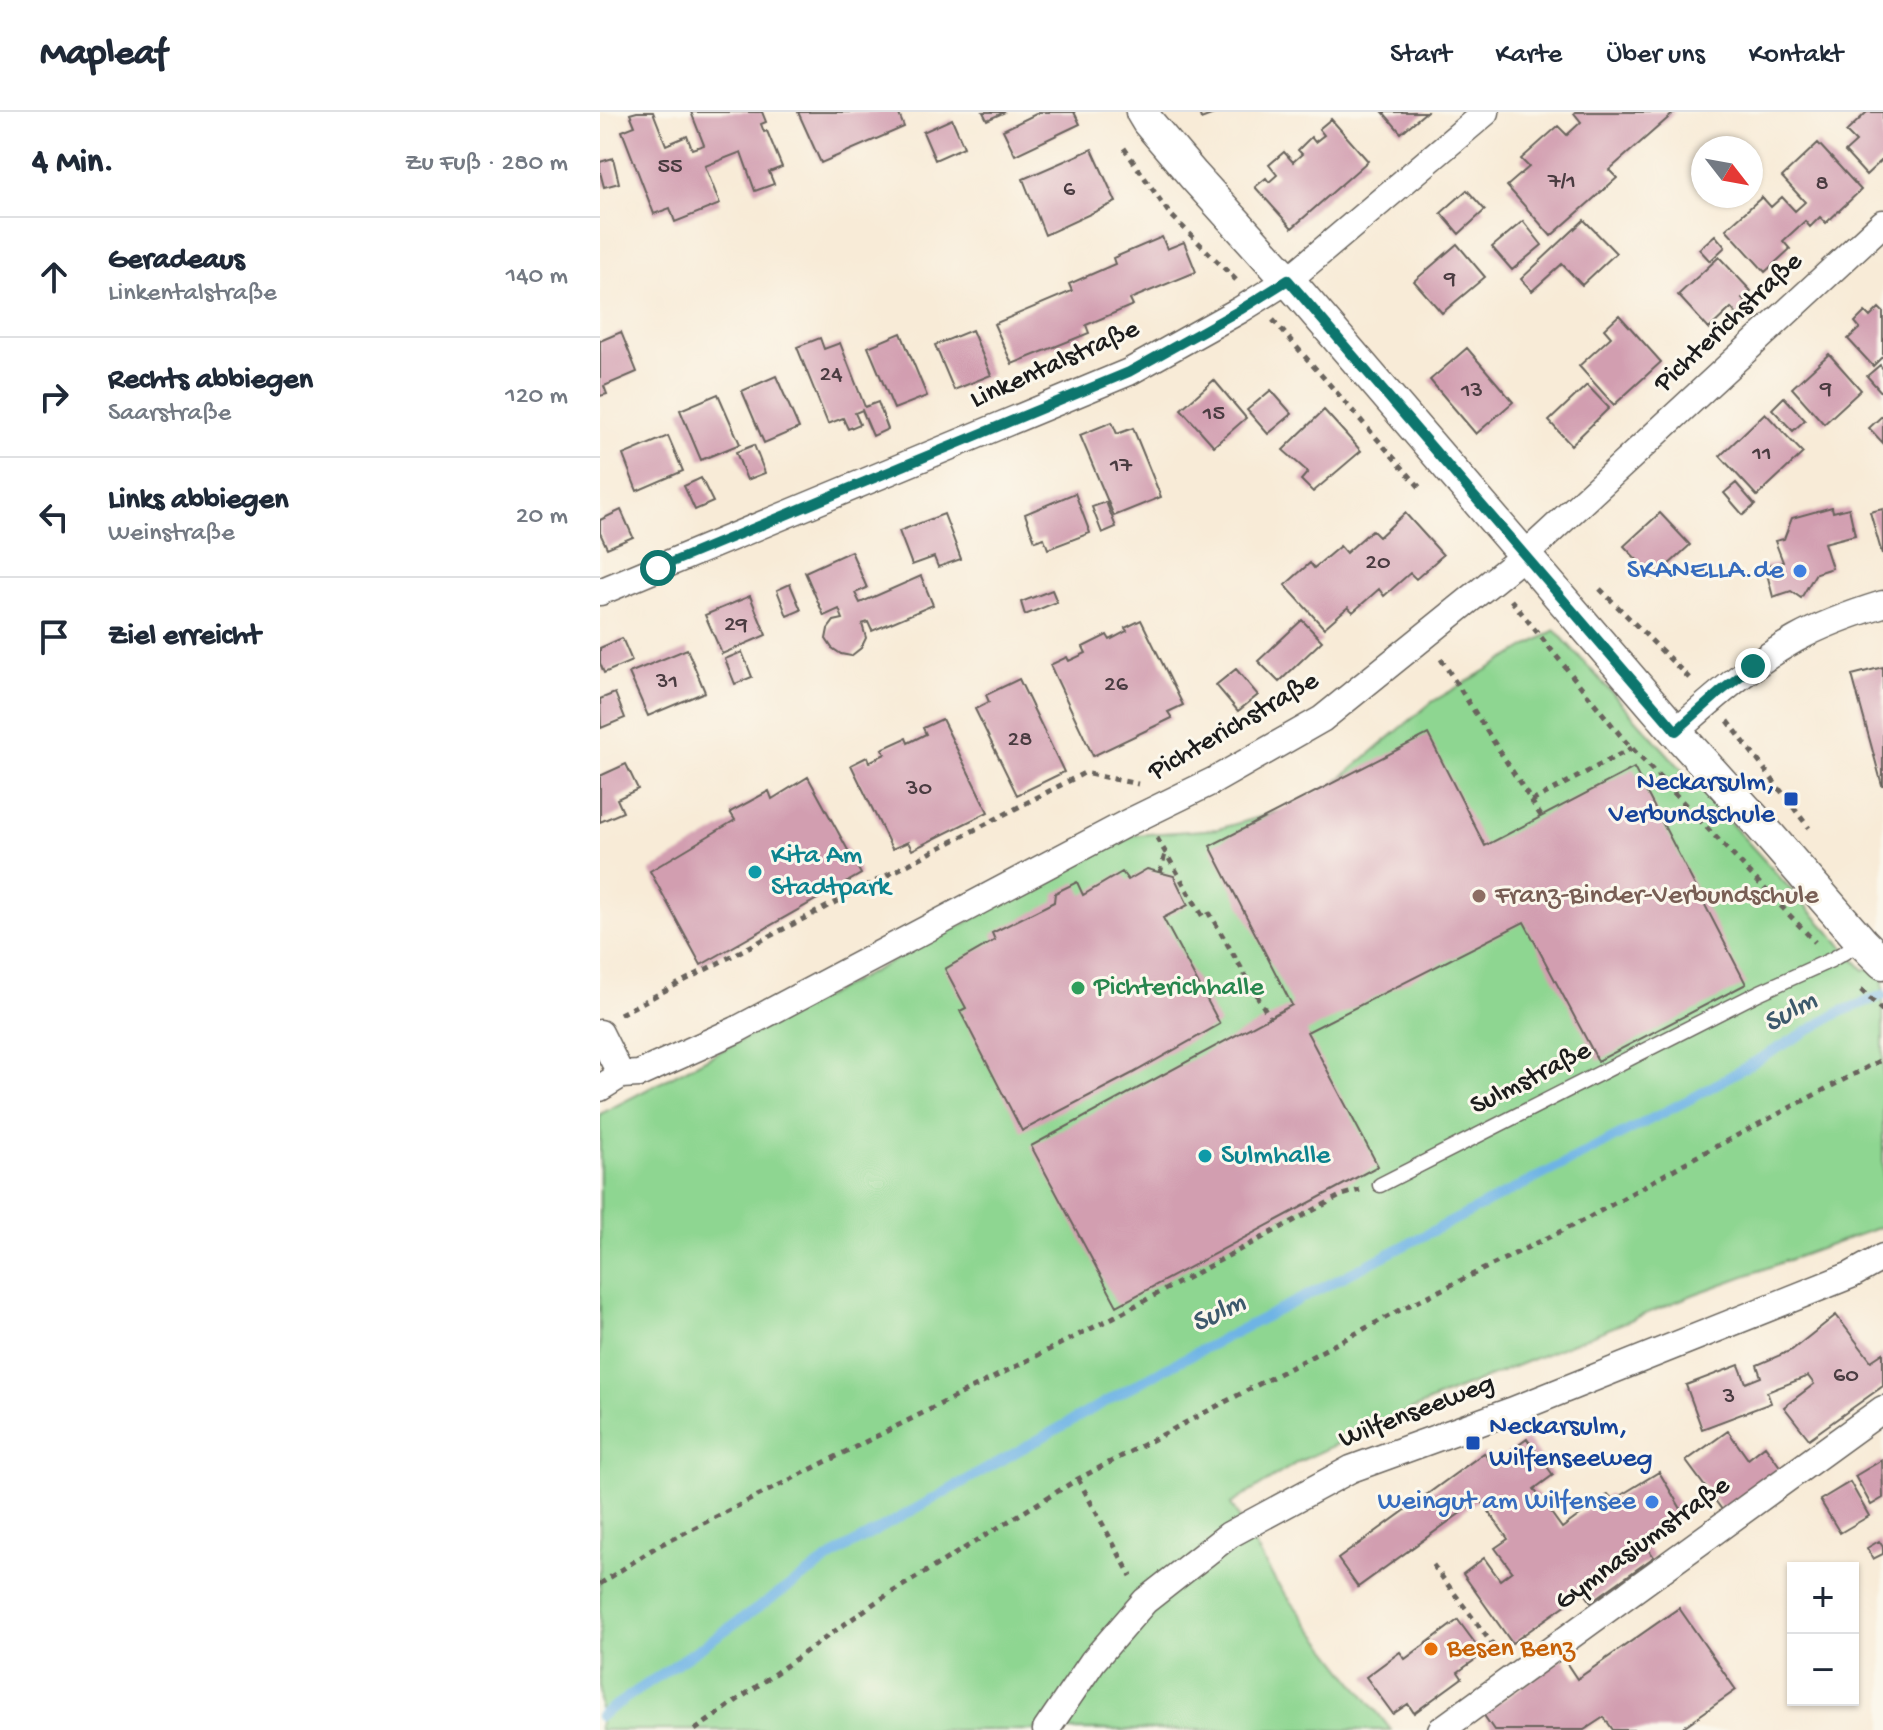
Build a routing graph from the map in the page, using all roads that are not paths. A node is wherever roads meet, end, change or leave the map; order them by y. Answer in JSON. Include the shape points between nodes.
{"nodes":[{"id":1,"x":1142,"y":112,"type":"edge"},
{"id":2,"x":1486,"y":112,"type":"edge"},
{"id":3,"x":1883,"y":223,"type":"edge"},
{"id":4,"x":1288,"y":280,"type":"junction"},
{"id":5,"x":1525,"y":555,"type":"junction"},
{"id":6,"x":600,"y":592,"type":"edge"},
{"id":7,"x":1883,"y":604,"type":"edge"},
{"id":8,"x":1676,"y":731,"type":"junction"},
{"id":9,"x":1873,"y":952,"type":"edge"},
{"id":10,"x":606,"y":1025,"type":"edge"},
{"id":11,"x":611,"y":1082,"type":"edge"},
{"id":12,"x":1380,"y":1185,"type":"road end"},
{"id":13,"x":1883,"y":1257,"type":"edge"},
{"id":14,"x":1883,"y":1409,"type":"edge"},
{"id":15,"x":1046,"y":1730,"type":"edge"},
{"id":16,"x":1441,"y":1730,"type":"edge"}],
"edges":[{"from":1,"to":4,"type":"street"},
{"from":2,"to":4,"type":"street","name":"Linkentalstraße"},
{"from":3,"to":5,"type":"street","name":"Pichterichstraße"},
{"from":4,"to":5,"type":"street"},
{"from":4,"to":6,"type":"street","name":"Linkentalstraße","via":[[1129,372]]},
{"from":5,"to":8,"type":"street"},
{"from":5,"to":11,"type":"street","name":"Pichterichstraße","via":[[1322,719],[736,1030]]},
{"from":7,"to":8,"type":"street","via":[[1797,638],[1753,666]]},
{"from":8,"to":9,"type":"street"},
{"from":9,"to":12,"type":"lane","name":"Sulmstraße","via":[[1831,960],[1758,993]]},
{"from":10,"to":11,"type":"street"},
{"from":13,"to":15,"type":"street","name":"Wilfenseeweg","via":[[1851,1275],[1525,1405],[1351,1469],[1229,1535],[1145,1601],[1093,1661]]},
{"from":14,"to":16,"type":"street","name":"Gymnasiumstraße"}]}
